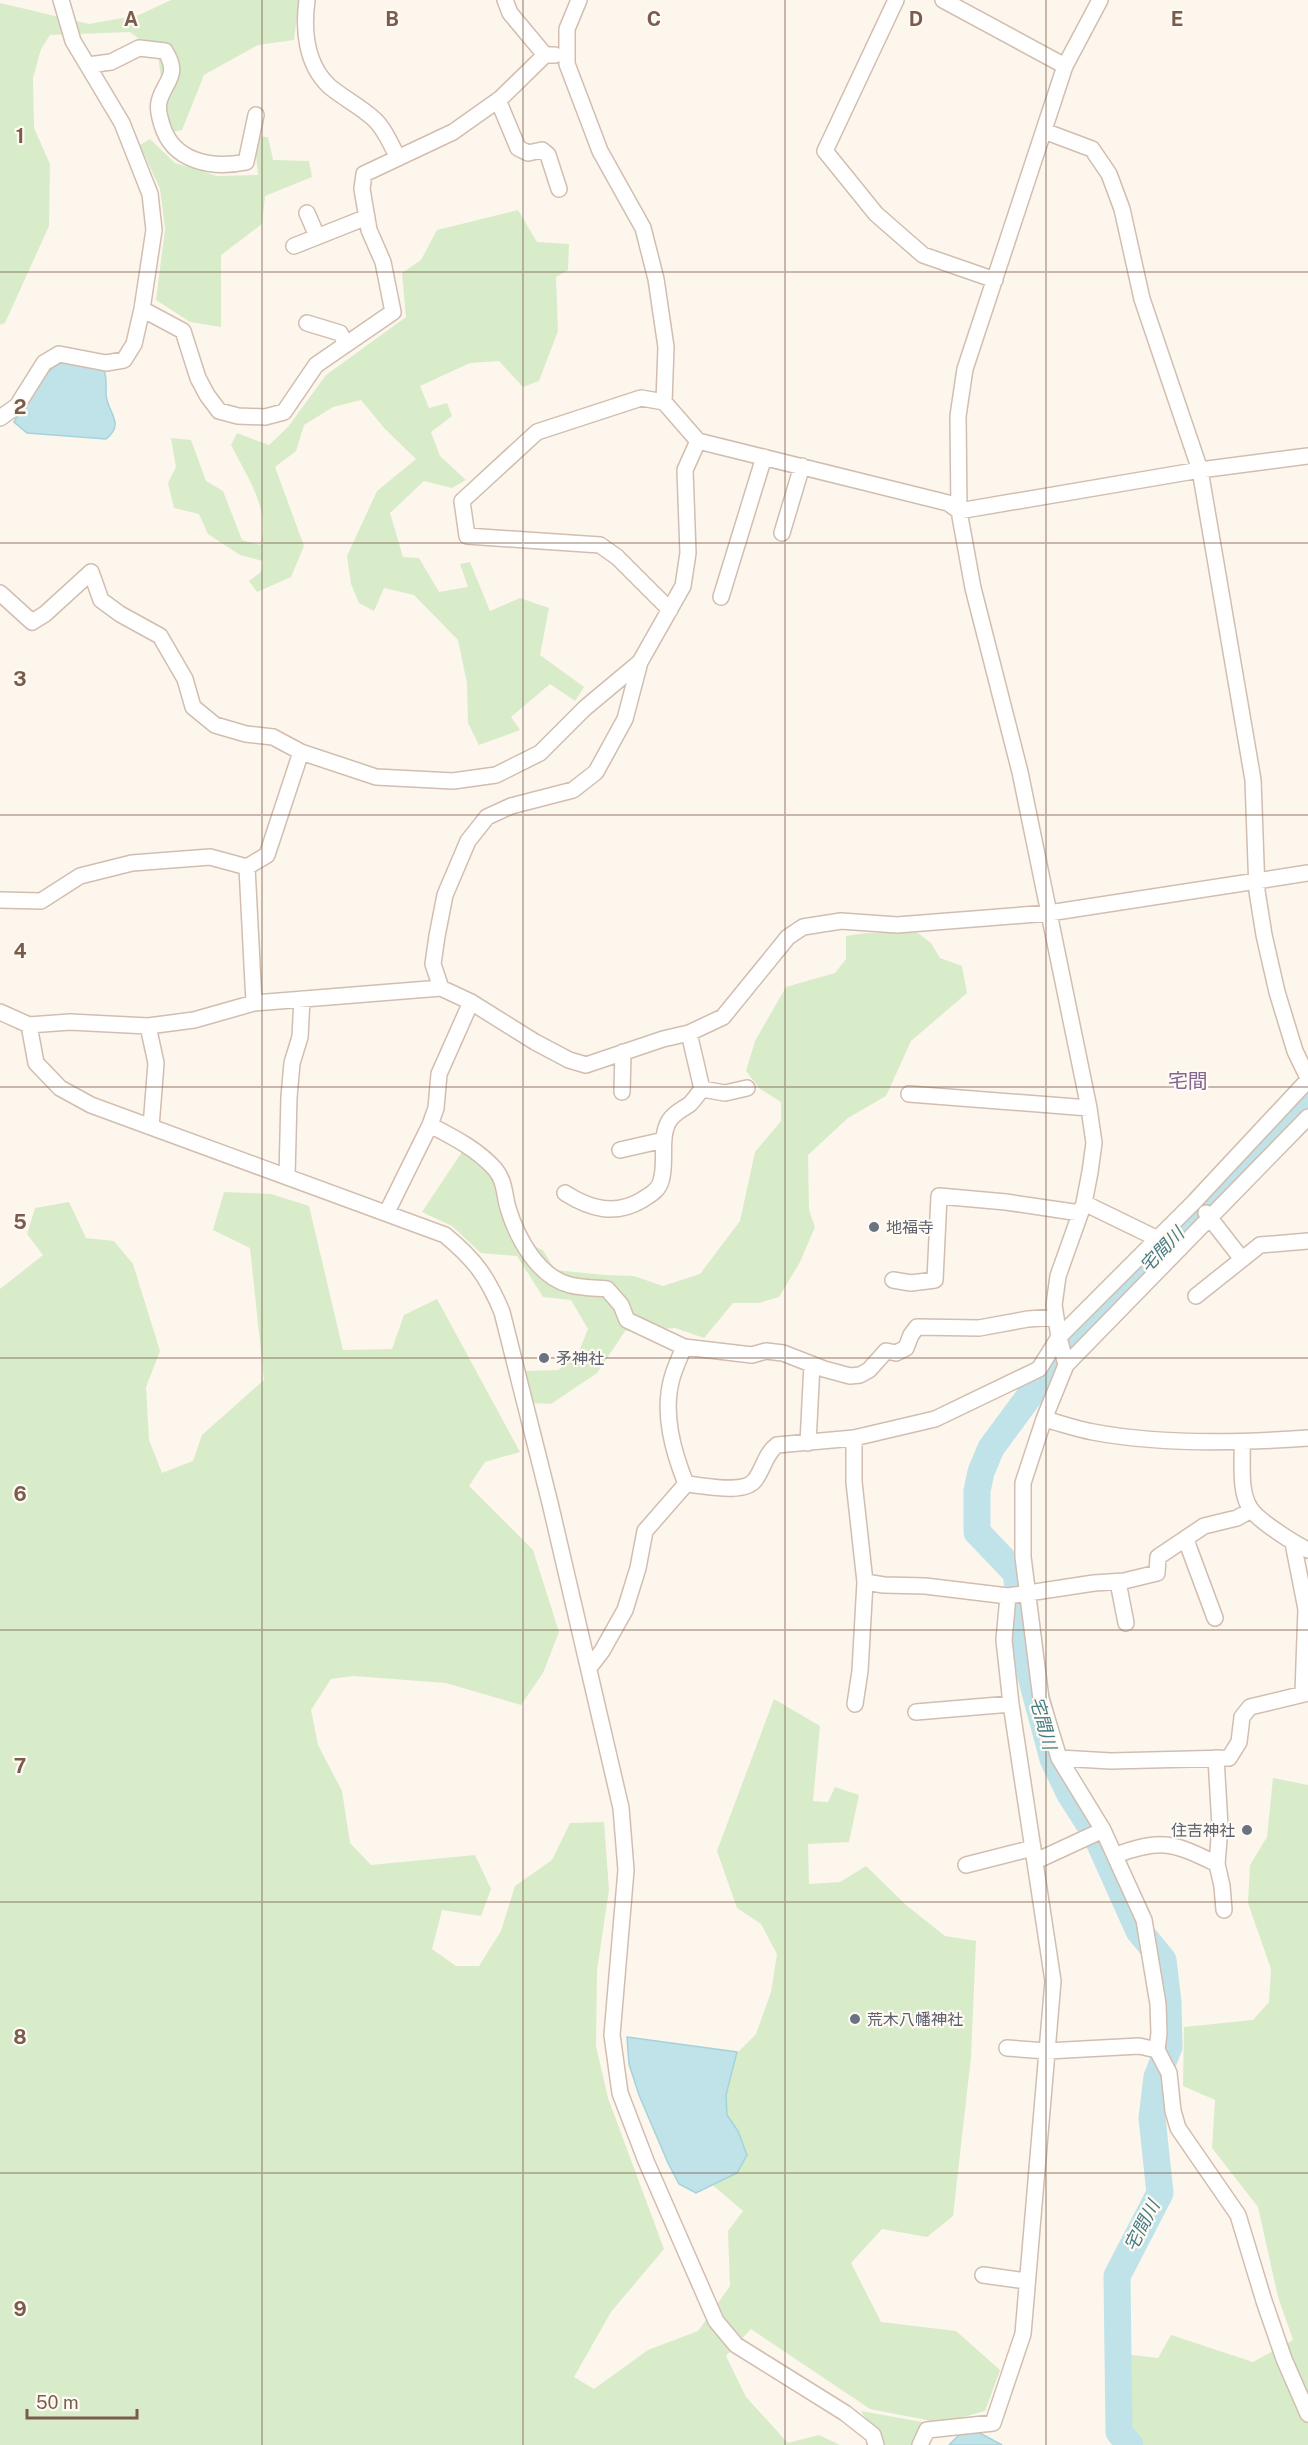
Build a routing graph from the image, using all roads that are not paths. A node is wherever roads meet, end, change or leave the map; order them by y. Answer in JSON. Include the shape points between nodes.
{"nodes":[{"id":1,"x":61,"y":0,"type":"edge"},
{"id":2,"x":307,"y":0,"type":"edge"},
{"id":3,"x":505,"y":0,"type":"edge"},
{"id":4,"x":579,"y":0,"type":"edge"},
{"id":5,"x":896,"y":0,"type":"edge"},
{"id":6,"x":943,"y":0,"type":"edge"},
{"id":7,"x":1100,"y":0,"type":"edge"},
{"id":8,"x":545,"y":55,"type":"junction"},
{"id":9,"x":567,"y":55,"type":"junction"},
{"id":10,"x":88,"y":65,"type":"junction"},
{"id":11,"x":1065,"y":66,"type":"junction"},
{"id":12,"x":498,"y":100,"type":"junction"},
{"id":13,"x":256,"y":115,"type":"dead end"},
{"id":14,"x":1044,"y":131,"type":"junction"},
{"id":15,"x":398,"y":158,"type":"junction"},
{"id":16,"x":558,"y":189,"type":"dead end"},
{"id":17,"x":307,"y":213,"type":"dead end"},
{"id":18,"x":367,"y":217,"type":"junction"},
{"id":19,"x":318,"y":236,"type":"junction"},
{"id":20,"x":294,"y":246,"type":"dead end"},
{"id":21,"x":994,"y":280,"type":"junction"},
{"id":22,"x":142,"y":309,"type":"junction"},
{"id":23,"x":308,"y":323,"type":"dead end"},
{"id":24,"x":346,"y":344,"type":"junction"},
{"id":25,"x":664,"y":402,"type":"junction"},
{"id":26,"x":0,"y":418,"type":"edge"},
{"id":27,"x":698,"y":441,"type":"junction"},
{"id":28,"x":1308,"y":456,"type":"edge"},
{"id":29,"x":764,"y":457,"type":"junction"},
{"id":30,"x":802,"y":466,"type":"junction"},
{"id":31,"x":1200,"y":470,"type":"junction"},
{"id":32,"x":959,"y":511,"type":"junction"},
{"id":33,"x":782,"y":533,"type":"dead end"},
{"id":34,"x":0,"y":593,"type":"edge"},
{"id":35,"x":721,"y":597,"type":"dead end"},
{"id":36,"x":670,"y":610,"type":"junction"},
{"id":37,"x":640,"y":662,"type":"junction"},
{"id":38,"x":301,"y":752,"type":"junction"},
{"id":39,"x":247,"y":867,"type":"junction"},
{"id":40,"x":1308,"y":873,"type":"edge"},
{"id":41,"x":1257,"y":881,"type":"junction"},
{"id":42,"x":0,"y":900,"type":"edge"},
{"id":43,"x":1049,"y":913,"type":"junction"},
{"id":44,"x":441,"y":988,"type":"junction"},
{"id":45,"x":302,"y":999,"type":"junction"},
{"id":46,"x":471,"y":1002,"type":"junction"},
{"id":47,"x":254,"y":1003,"type":"junction"},
{"id":48,"x":0,"y":1012,"type":"edge"},
{"id":49,"x":29,"y":1024,"type":"junction"},
{"id":50,"x":148,"y":1026,"type":"junction"},
{"id":51,"x":689,"y":1034,"type":"junction"},
{"id":52,"x":623,"y":1052,"type":"junction"},
{"id":53,"x":1308,"y":1079,"type":"edge"},
{"id":54,"x":747,"y":1088,"type":"dead end"},
{"id":55,"x":702,"y":1089,"type":"junction"},
{"id":56,"x":622,"y":1092,"type":"dead end"},
{"id":57,"x":909,"y":1094,"type":"dead end"},
{"id":58,"x":1089,"y":1108,"type":"junction"},
{"id":59,"x":1308,"y":1117,"type":"edge"},
{"id":60,"x":430,"y":1125,"type":"junction"},
{"id":61,"x":151,"y":1127,"type":"junction"},
{"id":62,"x":664,"y":1140,"type":"junction"},
{"id":63,"x":620,"y":1150,"type":"dead end"},
{"id":64,"x":287,"y":1176,"type":"junction"},
{"id":65,"x":565,"y":1193,"type":"dead end"},
{"id":66,"x":1082,"y":1208,"type":"junction"},
{"id":67,"x":1204,"y":1210,"type":"junction"},
{"id":68,"x":387,"y":1212,"type":"junction"},
{"id":69,"x":1156,"y":1238,"type":"junction"},
{"id":70,"x":1308,"y":1241,"type":"edge"},
{"id":71,"x":1241,"y":1258,"type":"junction"},
{"id":72,"x":893,"y":1280,"type":"dead end"},
{"id":73,"x":1196,"y":1296,"type":"dead end"},
{"id":74,"x":1056,"y":1317,"type":"junction"},
{"id":75,"x":1059,"y":1337,"type":"junction"},
{"id":76,"x":684,"y":1347,"type":"junction"},
{"id":77,"x":812,"y":1364,"type":"junction"},
{"id":78,"x":1066,"y":1365,"type":"junction"},
{"id":79,"x":1044,"y":1419,"type":"junction"},
{"id":80,"x":854,"y":1437,"type":"junction"},
{"id":81,"x":1308,"y":1437,"type":"edge"},
{"id":82,"x":808,"y":1443,"type":"junction"},
{"id":83,"x":1242,"y":1443,"type":"junction"},
{"id":84,"x":686,"y":1484,"type":"junction"},
{"id":85,"x":1251,"y":1509,"type":"junction"},
{"id":86,"x":1186,"y":1540,"type":"junction"},
{"id":87,"x":1293,"y":1543,"type":"junction"},
{"id":88,"x":1308,"y":1550,"type":"edge"},
{"id":89,"x":865,"y":1582,"type":"junction"},
{"id":90,"x":1118,"y":1582,"type":"junction"},
{"id":91,"x":1019,"y":1595,"type":"junction"},
{"id":92,"x":1215,"y":1618,"type":"dead end"},
{"id":93,"x":1126,"y":1623,"type":"dead end"},
{"id":94,"x":589,"y":1668,"type":"junction"},
{"id":95,"x":1305,"y":1692,"type":"edge"},
{"id":96,"x":855,"y":1704,"type":"dead end"},
{"id":97,"x":1011,"y":1704,"type":"junction"},
{"id":98,"x":916,"y":1712,"type":"dead end"},
{"id":99,"x":1059,"y":1758,"type":"junction"},
{"id":100,"x":1216,"y":1758,"type":"junction"},
{"id":101,"x":1103,"y":1830,"type":"junction"},
{"id":102,"x":1034,"y":1855,"type":"junction"},
{"id":103,"x":1116,"y":1855,"type":"junction"},
{"id":104,"x":1217,"y":1864,"type":"junction"},
{"id":105,"x":966,"y":1865,"type":"dead end"},
{"id":106,"x":1224,"y":1910,"type":"dead end"},
{"id":107,"x":1007,"y":2048,"type":"dead end"},
{"id":108,"x":1157,"y":2050,"type":"junction"},
{"id":109,"x":1047,"y":2051,"type":"junction"},
{"id":110,"x":983,"y":2275,"type":"dead end"},
{"id":111,"x":1026,"y":2281,"type":"junction"},
{"id":112,"x":1308,"y":2414,"type":"edge"},
{"id":113,"x":876,"y":2445,"type":"edge"},
{"id":114,"x":920,"y":2445,"type":"edge"}],
"edges":[{"from":1,"to":10,"type":"street","via":[[74,41]]},
{"from":2,"to":15,"type":"street","via":[[306,38],[317,73],[374,119]]},
{"from":3,"to":8,"type":"street","via":[[510,13]]},
{"from":4,"to":9,"type":"street","via":[[567,29]]},
{"from":5,"to":21,"type":"street","via":[[825,151],[876,214],[923,255]]},
{"from":6,"to":11,"type":"street"},
{"from":7,"to":11,"type":"street"},
{"from":8,"to":9,"type":"street"},
{"from":8,"to":12,"type":"street"},
{"from":9,"to":25,"type":"street","via":[[600,151],[643,228],[656,279],[666,347]]},
{"from":10,"to":13,"type":"street","via":[[111,62],[139,48],[165,51],[171,61],[168,85],[159,101],[164,129],[181,155],[200,162],[246,162]]},
{"from":10,"to":22,"type":"street","via":[[122,123],[150,194],[154,230]]},
{"from":11,"to":14,"type":"street"},
{"from":12,"to":15,"type":"street","via":[[453,132]]},
{"from":12,"to":16,"type":"street","via":[[518,148],[528,153],[542,150],[548,155]]},
{"from":14,"to":21,"type":"street"},
{"from":14,"to":31,"type":"street","via":[[1092,149],[1109,174],[1122,209],[1142,299]]},
{"from":15,"to":18,"type":"street","via":[[364,174],[362,189]]},
{"from":17,"to":19,"type":"street"},
{"from":18,"to":19,"type":"street"},
{"from":18,"to":24,"type":"street","via":[[383,262],[393,312]]},
{"from":19,"to":20,"type":"street"},
{"from":21,"to":32,"type":"street","via":[[965,369],[958,417]]},
{"from":22,"to":24,"type":"street","via":[[183,331],[207,395],[219,411],[238,416],[265,417],[284,412],[316,365]]},
{"from":22,"to":26,"type":"street","via":[[134,344],[124,360],[105,363],[59,354],[44,363],[17,406]]},
{"from":23,"to":24,"type":"street","via":[[340,333]]},
{"from":25,"to":27,"type":"street"},
{"from":25,"to":36,"type":"street","via":[[641,398],[537,432],[462,501],[467,536],[600,545]]},
{"from":27,"to":29,"type":"street"},
{"from":27,"to":36,"type":"street","via":[[685,470],[688,553],[682,586]]},
{"from":28,"to":31,"type":"street"},
{"from":29,"to":30,"type":"street"},
{"from":29,"to":35,"type":"street"},
{"from":30,"to":32,"type":"street","via":[[948,503]]},
{"from":30,"to":33,"type":"street"},
{"from":31,"to":32,"type":"street"},
{"from":31,"to":41,"type":"street","via":[[1253,780]]},
{"from":32,"to":43,"type":"street","via":[[973,588],[1020,772]]},
{"from":34,"to":38,"type":"street","via":[[32,622],[92,572],[101,600],[160,636],[185,679],[193,707],[215,725],[273,737]]},
{"from":36,"to":37,"type":"street"},
{"from":37,"to":38,"type":"street","via":[[540,753],[496,775],[453,781],[376,777]]},
{"from":37,"to":44,"type":"street","via":[[625,719],[596,772],[573,790],[511,806],[488,817],[468,841],[445,895],[437,936],[433,964]]},
{"from":38,"to":39,"type":"street","via":[[267,855]]},
{"from":39,"to":42,"type":"street","via":[[210,857],[132,863],[80,876],[41,901]]},
{"from":39,"to":47,"type":"street"},
{"from":40,"to":41,"type":"street"},
{"from":41,"to":43,"type":"street"},
{"from":41,"to":53,"type":"street","via":[[1277,992],[1295,1052]]},
{"from":43,"to":51,"type":"street","via":[[897,924],[841,921],[803,927],[788,937],[723,1017]]},
{"from":43,"to":58,"type":"street"},
{"from":44,"to":45,"type":"street"},
{"from":44,"to":46,"type":"street"},
{"from":45,"to":47,"type":"street"},
{"from":45,"to":64,"type":"street","via":[[300,1037],[292,1063],[289,1097]]},
{"from":46,"to":52,"type":"street","via":[[569,1060],[586,1065]]},
{"from":46,"to":60,"type":"street","via":[[439,1074]]},
{"from":47,"to":50,"type":"street","via":[[194,1020]]},
{"from":48,"to":49,"type":"street"},
{"from":49,"to":50,"type":"street"},
{"from":49,"to":61,"type":"street","via":[[36,1063],[60,1088],[92,1105]]},
{"from":50,"to":61,"type":"street","via":[[156,1063]]},
{"from":51,"to":52,"type":"street"},
{"from":51,"to":55,"type":"street"},
{"from":52,"to":56,"type":"street"},
{"from":53,"to":67,"type":"street"},
{"from":54,"to":55,"type":"street","via":[[725,1093]]},
{"from":55,"to":62,"type":"street","via":[[668,1123]]},
{"from":57,"to":58,"type":"street"},
{"from":58,"to":66,"type":"street","via":[[1094,1143]]},
{"from":59,"to":67,"type":"street"},
{"from":60,"to":68,"type":"street"},
{"from":60,"to":76,"type":"street","via":[[464,1143],[495,1170],[503,1182],[514,1223],[543,1269],[570,1285],[607,1290],[621,1305],[627,1320]]},
{"from":61,"to":64,"type":"street"},
{"from":62,"to":63,"type":"street"},
{"from":62,"to":65,"type":"street","via":[[658,1189],[634,1204],[617,1210],[597,1209]]},
{"from":64,"to":68,"type":"street"},
{"from":66,"to":69,"type":"street"},
{"from":66,"to":72,"type":"street","via":[[939,1196],[935,1280]]},
{"from":66,"to":74,"type":"street","via":[[1058,1276]]},
{"from":67,"to":69,"type":"street"},
{"from":67,"to":71,"type":"street"},
{"from":67,"to":78,"type":"street"},
{"from":68,"to":94,"type":"street","via":[[445,1235],[469,1255],[490,1284],[502,1312]]},
{"from":69,"to":75,"type":"street"},
{"from":70,"to":71,"type":"street","via":[[1260,1245]]},
{"from":71,"to":73,"type":"street"},
{"from":74,"to":75,"type":"street"},
{"from":74,"to":77,"type":"street","via":[[979,1328],[917,1327],[906,1348],[896,1353],[886,1351],[860,1375],[850,1376]]},
{"from":75,"to":78,"type":"street"},
{"from":75,"to":80,"type":"street","via":[[1039,1370],[935,1419]]},
{"from":76,"to":77,"type":"street","via":[[752,1355],[766,1351],[783,1353]]},
{"from":76,"to":84,"type":"street","via":[[672,1378],[668,1406],[672,1448]]},
{"from":77,"to":82,"type":"street"},
{"from":78,"to":79,"type":"street"},
{"from":79,"to":83,"type":"street","via":[[1092,1432],[1131,1437]]},
{"from":79,"to":91,"type":"street","via":[[1023,1483]]},
{"from":80,"to":82,"type":"street"},
{"from":80,"to":89,"type":"street","via":[[854,1482]]},
{"from":81,"to":83,"type":"street"},
{"from":82,"to":84,"type":"street","via":[[777,1444],[769,1451],[754,1482],[742,1489]]},
{"from":83,"to":85,"type":"street","via":[[1244,1490]]},
{"from":84,"to":94,"type":"street","via":[[645,1531],[625,1610]]},
{"from":85,"to":86,"type":"street","via":[[1237,1518],[1204,1526]]},
{"from":85,"to":87,"type":"street"},
{"from":86,"to":90,"type":"street","via":[[1158,1557],[1156,1573]]},
{"from":86,"to":92,"type":"street"},
{"from":87,"to":88,"type":"street"},
{"from":87,"to":95,"type":"street","via":[[1306,1609]]},
{"from":89,"to":91,"type":"street"},
{"from":89,"to":96,"type":"street"},
{"from":90,"to":91,"type":"street"},
{"from":90,"to":93,"type":"street"},
{"from":91,"to":97,"type":"street","via":[[1004,1640]]},
{"from":91,"to":99,"type":"street","via":[[1041,1699]]},
{"from":94,"to":113,"type":"street","via":[[621,1808],[626,1870],[612,2035],[620,2093],[716,2321],[736,2345],[845,2413],[873,2435]]},
{"from":95,"to":100,"type":"street","via":[[1250,1707],[1242,1717],[1239,1742],[1229,1758]]},
{"from":97,"to":98,"type":"street"},
{"from":97,"to":102,"type":"street"},
{"from":99,"to":100,"type":"street"},
{"from":99,"to":101,"type":"street"},
{"from":100,"to":104,"type":"street","via":[[1220,1826]]},
{"from":101,"to":102,"type":"street","via":[[1083,1841]]},
{"from":101,"to":103,"type":"street"},
{"from":102,"to":105,"type":"street"},
{"from":102,"to":109,"type":"street","via":[[1053,1981]]},
{"from":103,"to":104,"type":"street","via":[[1163,1843]]},
{"from":103,"to":108,"type":"street","via":[[1144,1920],[1158,2004]]},
{"from":104,"to":106,"type":"street"},
{"from":107,"to":109,"type":"street"},
{"from":108,"to":109,"type":"street","via":[[1139,2046]]},
{"from":108,"to":112,"type":"street","via":[[1169,2073],[1178,2128],[1238,2215],[1284,2359]]},
{"from":109,"to":111,"type":"street"},
{"from":110,"to":111,"type":"street"},
{"from":111,"to":114,"type":"street","via":[[1023,2334],[993,2423],[927,2430]]}]}
